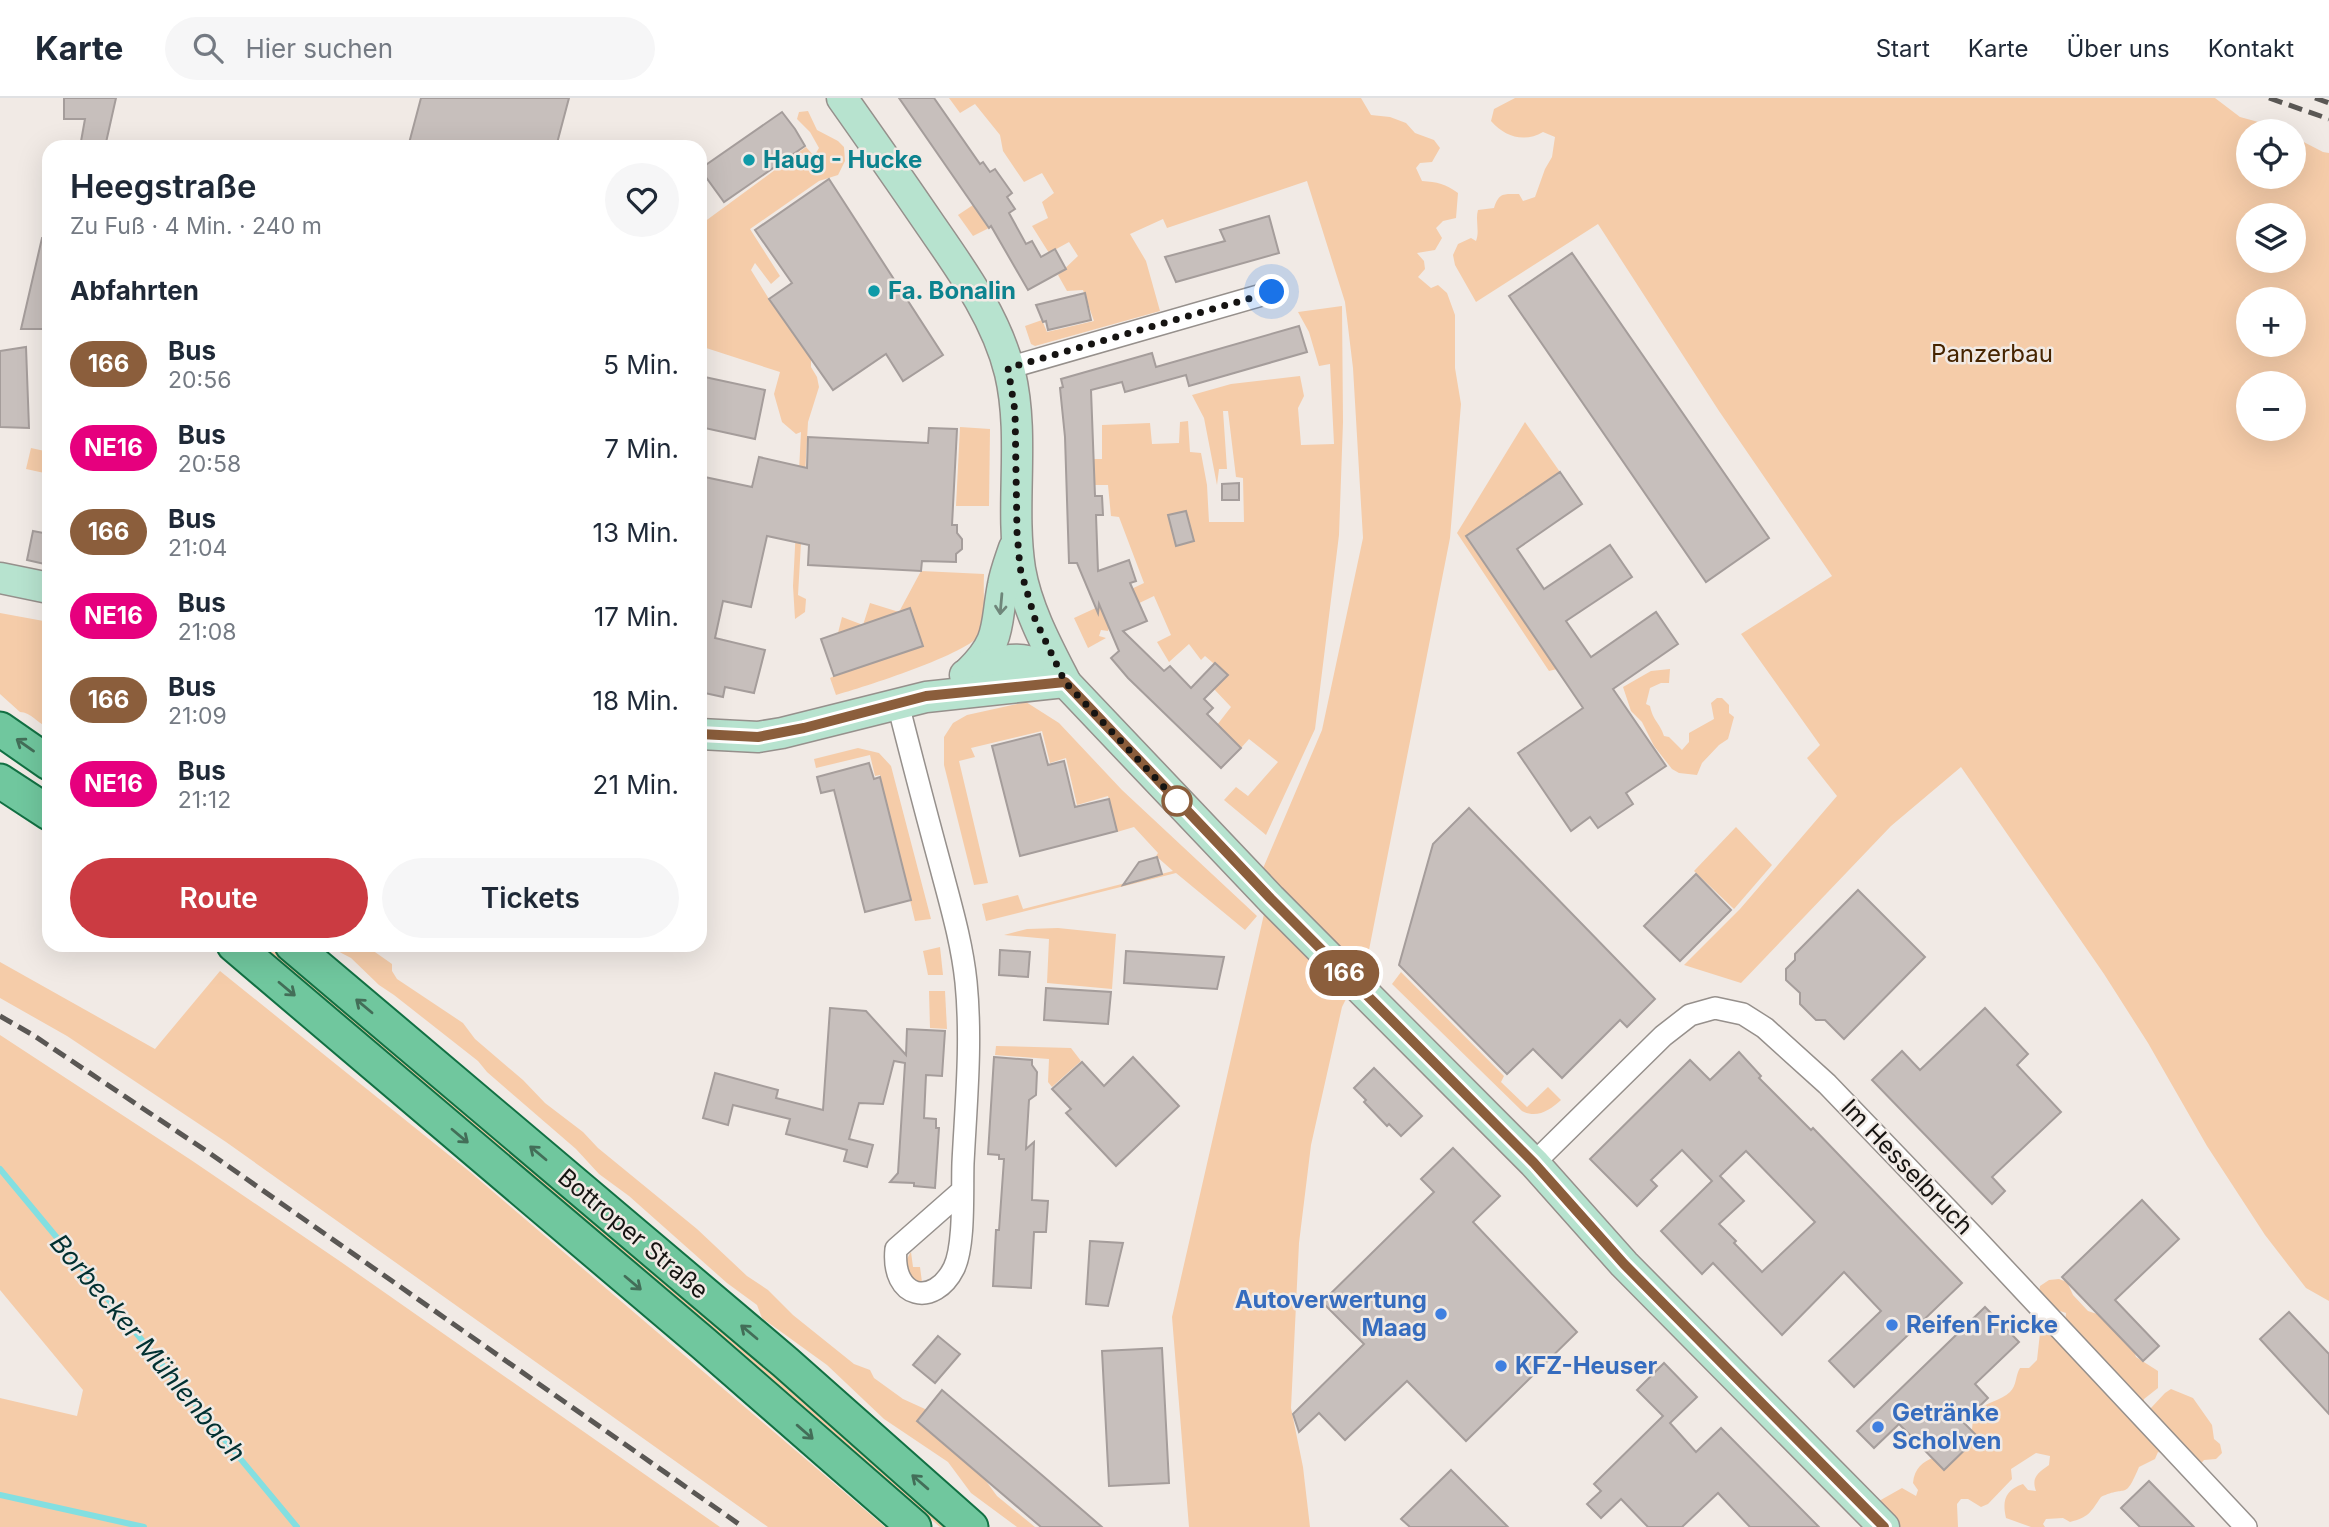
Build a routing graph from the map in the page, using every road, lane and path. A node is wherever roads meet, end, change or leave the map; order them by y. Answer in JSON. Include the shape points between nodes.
{"nodes":[{"id":1,"x":842,"y":98,"type":"edge"},
{"id":2,"x":1272,"y":292,"type":"dead end"},
{"id":3,"x":1008,"y":368,"type":"junction"},
{"id":4,"x":1017,"y":538,"type":"junction"},
{"id":5,"x":0,"y":578,"type":"edge"},
{"id":6,"x":42,"y":587,"type":"edge"},
{"id":7,"x":0,"y":598,"type":"edge"},
{"id":8,"x":42,"y":604,"type":"edge"},
{"id":9,"x":965,"y":675,"type":"junction"},
{"id":10,"x":1065,"y":682,"type":"junction"},
{"id":11,"x":926,"y":696,"type":"junction"},
{"id":12,"x":898,"y":704,"type":"junction"},
{"id":13,"x":0,"y":729,"type":"edge"},
{"id":14,"x":707,"y":734,"type":"edge"},
{"id":15,"x":42,"y":757,"type":"edge"},
{"id":16,"x":0,"y":782,"type":"edge"},
{"id":17,"x":42,"y":809,"type":"edge"},
{"id":18,"x":242,"y":952,"type":"edge"},
{"id":19,"x":300,"y":952,"type":"edge"},
{"id":20,"x":1534,"y":1163,"type":"junction"},
{"id":21,"x":962,"y":1191,"type":"junction"},
{"id":22,"x":914,"y":1527,"type":"edge"},
{"id":23,"x":971,"y":1527,"type":"edge"},
{"id":24,"x":1883,"y":1527,"type":"edge"},
{"id":25,"x":2246,"y":1527,"type":"edge"}],
"edges":[{"from":1,"to":3,"type":"street","via":[[970,283]]},
{"from":2,"to":3,"type":"street"},
{"from":3,"to":4,"type":"street","via":[[1015,411]]},
{"from":4,"to":9,"type":"street","one_way":true,"via":[[1003,584],[996,633],[983,657]]},
{"from":4,"to":10,"type":"street","via":[[1027,599]]},
{"from":5,"to":6,"type":"street"},
{"from":7,"to":8,"type":"street"},
{"from":9,"to":10,"type":"street","via":[[1015,658],[1039,664]]},
{"from":9,"to":11,"type":"street"},
{"from":10,"to":11,"type":"street"},
{"from":10,"to":20,"type":"street","via":[[1279,908]]},
{"from":11,"to":12,"type":"street"},
{"from":12,"to":14,"type":"street","via":[[758,737]]},
{"from":12,"to":21,"type":"street","via":[[964,965],[968,1027]]},
{"from":15,"to":13,"type":"main road","one_way":true},
{"from":16,"to":17,"type":"main road"},
{"from":18,"to":22,"type":"main road","name":"Bottroper Straße","one_way":true},
{"from":23,"to":19,"type":"main road","name":"Bottroper Straße","one_way":true,"via":[[785,1362]]},
{"from":20,"to":24,"type":"street","via":[[1624,1264]]},
{"from":20,"to":25,"type":"street","name":"Im Hesselbruch","via":[[1684,1018],[1715,1008],[1754,1019],[1827,1084]]},
{"from":21,"to":21,"type":"street","via":[[959,1252],[948,1278],[921,1293],[902,1286],[894,1264],[896,1249]]}]}
